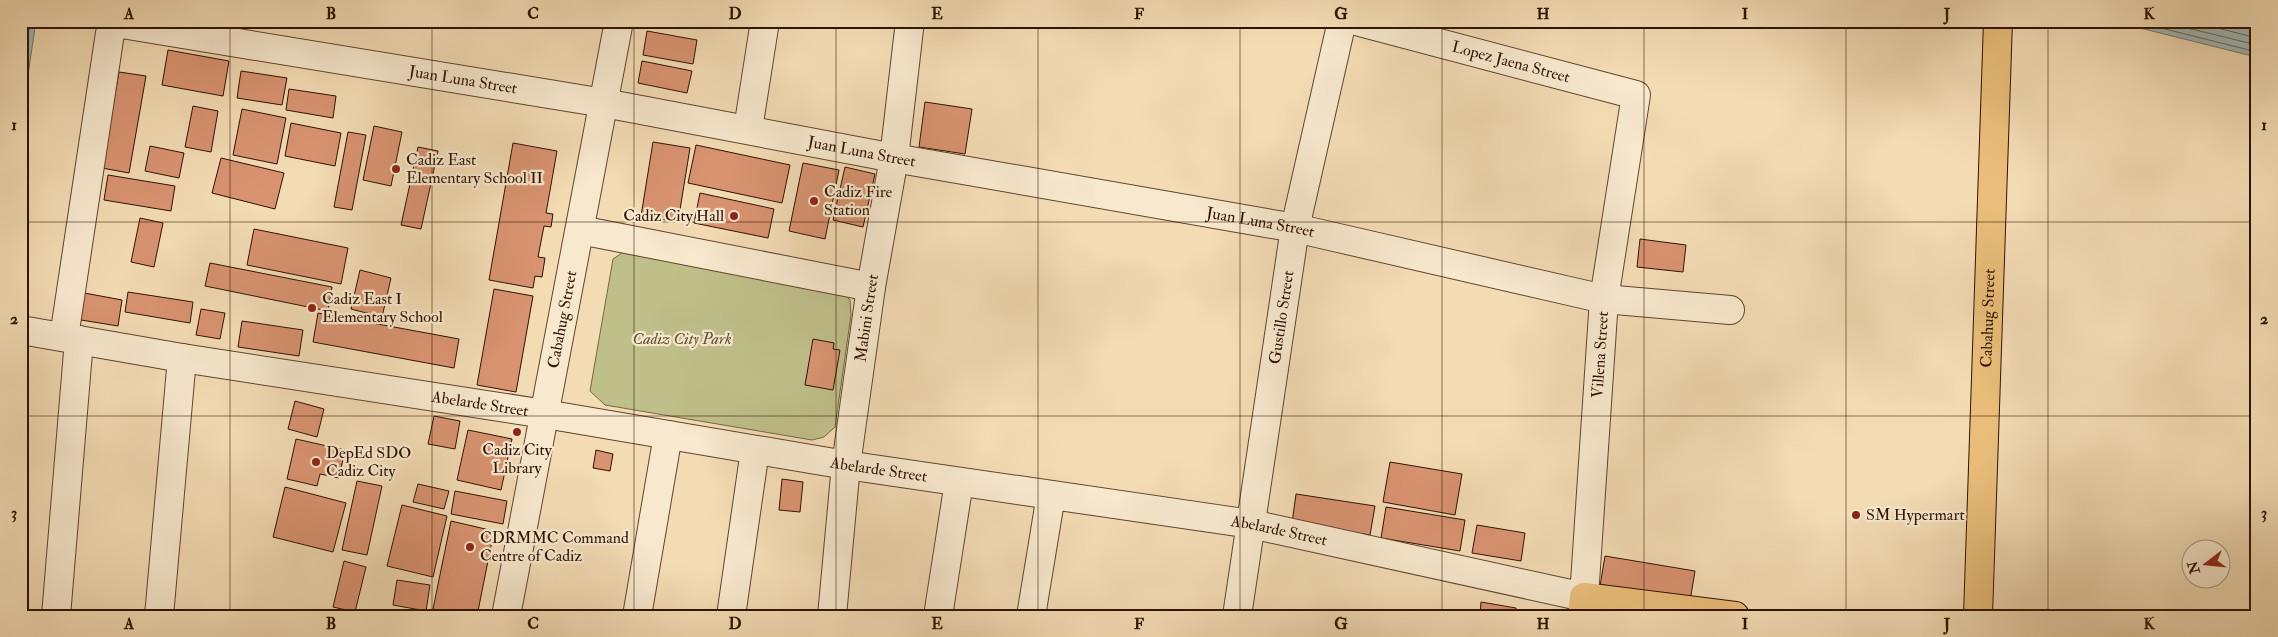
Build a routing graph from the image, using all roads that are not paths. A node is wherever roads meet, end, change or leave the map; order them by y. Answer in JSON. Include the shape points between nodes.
{"nodes":[{"id":1,"x":619,"y":21,"type":"edge"},
{"id":2,"x":765,"y":21,"type":"edge"},
{"id":3,"x":910,"y":21,"type":"edge"},
{"id":4,"x":1342,"y":21,"type":"edge"},
{"id":5,"x":1356,"y":21,"type":"edge"},
{"id":6,"x":229,"y":31,"type":"edge"},
{"id":7,"x":1997,"y":32,"type":"edge"},
{"id":8,"x":1636,"y":95,"type":"joint"},
{"id":9,"x":604,"y":103,"type":"junction"},
{"id":10,"x":748,"y":129,"type":"junction"},
{"id":11,"x":894,"y":158,"type":"junction"},
{"id":12,"x":1295,"y":228,"type":"junction"},
{"id":13,"x":580,"y":230,"type":"junction"},
{"id":14,"x":872,"y":287,"type":"junction"},
{"id":15,"x":1604,"y":299,"type":"junction"},
{"id":16,"x":1730,"y":310,"type":"dead end"},
{"id":17,"x":21,"y":330,"type":"edge"},
{"id":18,"x":72,"y":339,"type":"junction"},
{"id":19,"x":182,"y":358,"type":"junction"},
{"id":20,"x":545,"y":414,"type":"junction"},
{"id":21,"x":668,"y":435,"type":"junction"},
{"id":22,"x":756,"y":450,"type":"junction"},
{"id":23,"x":846,"y":465,"type":"junction"},
{"id":24,"x":959,"y":482,"type":"junction"},
{"id":25,"x":1050,"y":495,"type":"junction"},
{"id":26,"x":1251,"y":524,"type":"junction"},
{"id":27,"x":1583,"y":607,"type":"edge"},
{"id":28,"x":56,"y":616,"type":"edge"},
{"id":29,"x":159,"y":616,"type":"edge"},
{"id":30,"x":506,"y":616,"type":"edge"},
{"id":31,"x":637,"y":616,"type":"edge"},
{"id":32,"x":732,"y":616,"type":"edge"},
{"id":33,"x":832,"y":616,"type":"edge"},
{"id":34,"x":938,"y":616,"type":"edge"},
{"id":35,"x":1031,"y":616,"type":"edge"},
{"id":36,"x":1237,"y":616,"type":"edge"},
{"id":37,"x":1735,"y":616,"type":"edge"},
{"id":38,"x":1978,"y":616,"type":"edge"}],
"edges":[{"from":1,"to":9,"type":"street","name":"Cabahug Street"},
{"from":2,"to":10,"type":"street"},
{"from":3,"to":11,"type":"street","name":"Mabini Street"},
{"from":4,"to":12,"type":"street","name":"Gustillo Street"},
{"from":5,"to":8,"type":"street","name":"Lopez Jaena Street"},
{"from":6,"to":9,"type":"street","name":"Juan Luna Street"},
{"from":6,"to":18,"type":"street","name":"Juan Luna Street","via":[[122,24],[115,26],[110,33]]},
{"from":7,"to":38,"type":"main road","name":"Cabahug Street"},
{"from":8,"to":15,"type":"street","name":"Villena Street"},
{"from":9,"to":10,"type":"street","name":"Juan Luna Street"},
{"from":9,"to":13,"type":"street","name":"Cabahug Street"},
{"from":10,"to":11,"type":"street","name":"Juan Luna Street"},
{"from":11,"to":12,"type":"street","name":"Juan Luna Street"},
{"from":11,"to":14,"type":"street","name":"Mabini Street"},
{"from":12,"to":15,"type":"street","name":"Juan Luna Street"},
{"from":12,"to":26,"type":"street","name":"Gustillo Street"},
{"from":13,"to":14,"type":"street"},
{"from":13,"to":20,"type":"street","name":"Cabahug Street"},
{"from":14,"to":23,"type":"street","name":"Mabini Street"},
{"from":15,"to":16,"type":"street","name":"Juan Luna Street"},
{"from":15,"to":27,"type":"street","name":"Villena Street"},
{"from":17,"to":18,"type":"street","name":"Abelarde Street"},
{"from":18,"to":19,"type":"street","name":"Abelarde Street"},
{"from":18,"to":28,"type":"street"},
{"from":19,"to":20,"type":"street","name":"Abelarde Street"},
{"from":19,"to":29,"type":"street"},
{"from":20,"to":21,"type":"street","name":"Abelarde Street"},
{"from":20,"to":30,"type":"street","name":"Cabahug Street"},
{"from":21,"to":22,"type":"street","name":"Abelarde Street"},
{"from":21,"to":31,"type":"street"},
{"from":22,"to":23,"type":"street","name":"Abelarde Street"},
{"from":22,"to":32,"type":"street"},
{"from":23,"to":24,"type":"street","name":"Abelarde Street"},
{"from":23,"to":33,"type":"street","name":"Mabini Street"},
{"from":24,"to":25,"type":"street","name":"Abelarde Street"},
{"from":24,"to":34,"type":"street"},
{"from":25,"to":26,"type":"street","name":"Abelarde Street"},
{"from":25,"to":35,"type":"street"},
{"from":26,"to":27,"type":"street","name":"Abelarde Street"},
{"from":26,"to":36,"type":"street","name":"Gustillo Street"},
{"from":27,"to":37,"type":"main road","name":"Abelarde Street"}]}
